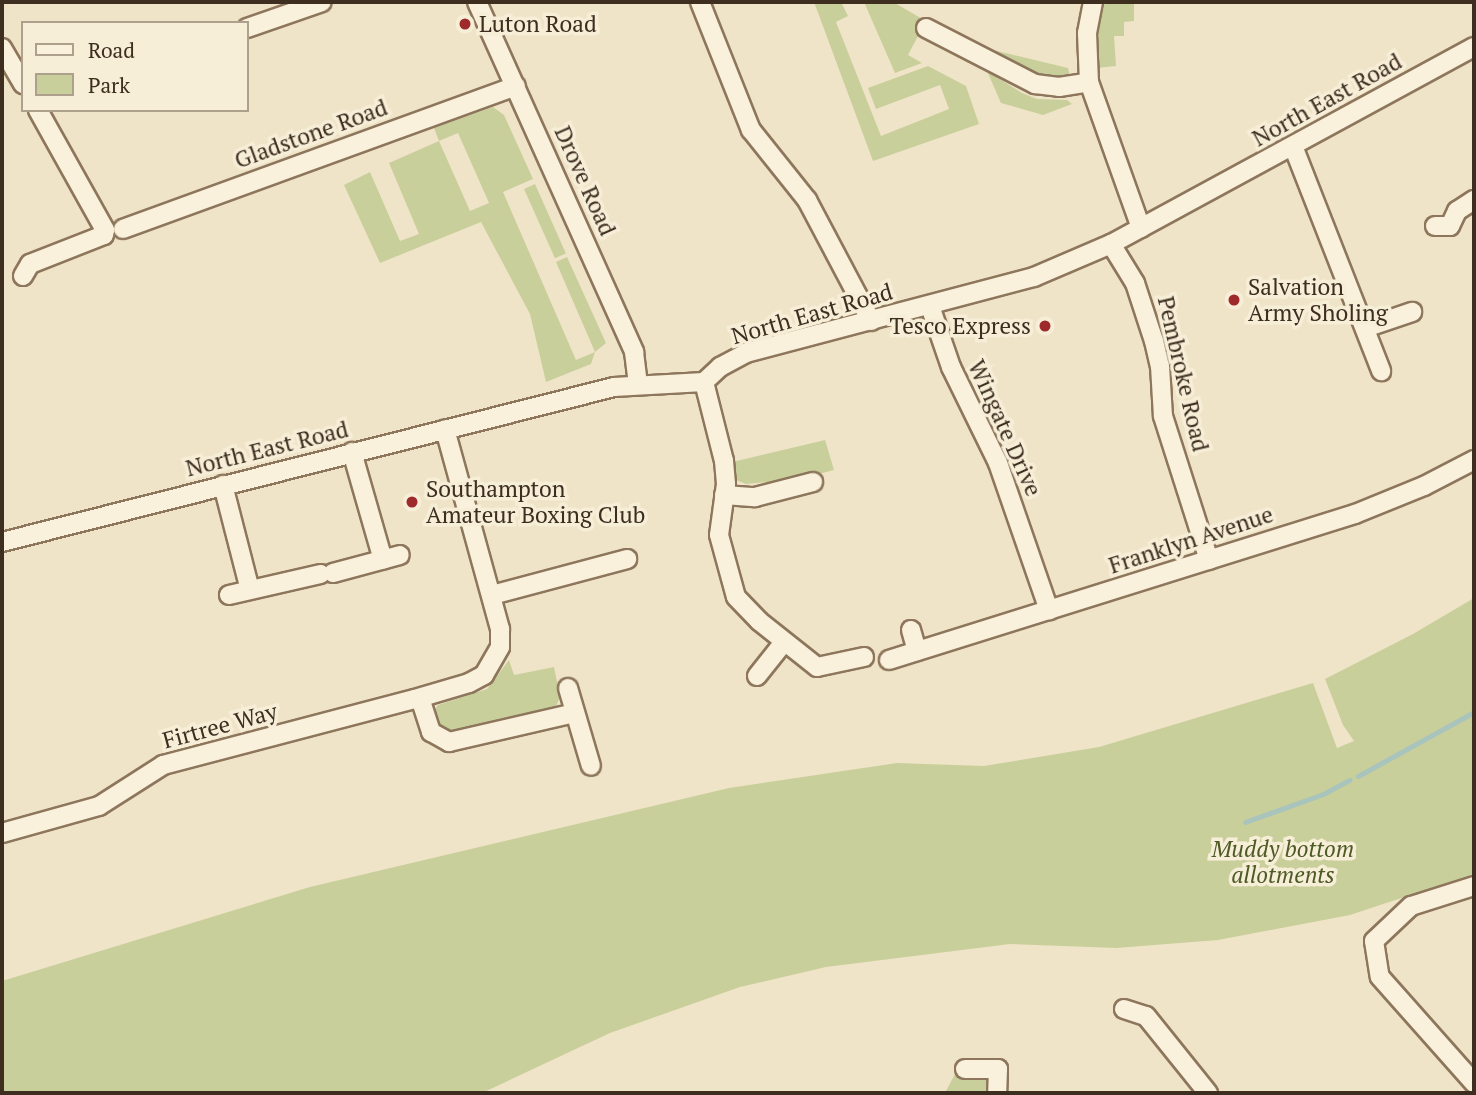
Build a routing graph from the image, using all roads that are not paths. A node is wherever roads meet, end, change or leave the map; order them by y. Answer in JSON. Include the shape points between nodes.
{"nodes":[{"id":1,"x":322,"y":2,"type":"edge"},
{"id":2,"x":477,"y":2,"type":"edge"},
{"id":3,"x":700,"y":2,"type":"edge"},
{"id":4,"x":1093,"y":2,"type":"edge"},
{"id":5,"x":248,"y":28,"type":"edge"},
{"id":6,"x":926,"y":28,"type":"dead end"},
{"id":7,"x":1474,"y":47,"type":"edge"},
{"id":8,"x":2,"y":48,"type":"edge"},
{"id":9,"x":21,"y":81,"type":"edge"},
{"id":10,"x":1089,"y":82,"type":"junction"},
{"id":11,"x":516,"y":86,"type":"junction"},
{"id":12,"x":39,"y":112,"type":"edge"},
{"id":13,"x":1293,"y":146,"type":"junction"},
{"id":14,"x":1474,"y":200,"type":"edge"},
{"id":15,"x":1141,"y":228,"type":"junction"},
{"id":16,"x":123,"y":229,"type":"dead end"},
{"id":17,"x":1449,"y":230,"type":"dead end"},
{"id":18,"x":1111,"y":244,"type":"junction"},
{"id":19,"x":23,"y":276,"type":"dead end"},
{"id":20,"x":930,"y":306,"type":"junction"},
{"id":21,"x":1412,"y":312,"type":"dead end"},
{"id":22,"x":871,"y":321,"type":"junction"},
{"id":23,"x":1365,"y":328,"type":"junction"},
{"id":24,"x":1381,"y":371,"type":"dead end"},
{"id":25,"x":704,"y":382,"type":"junction"},
{"id":26,"x":638,"y":384,"type":"junction"},
{"id":27,"x":445,"y":429,"type":"junction"},
{"id":28,"x":352,"y":452,"type":"junction"},
{"id":29,"x":1474,"y":460,"type":"edge"},
{"id":30,"x":813,"y":482,"type":"dead end"},
{"id":31,"x":223,"y":485,"type":"junction"},
{"id":32,"x":724,"y":495,"type":"junction"},
{"id":33,"x":2,"y":542,"type":"edge"},
{"id":34,"x":627,"y":559,"type":"dead end"},
{"id":35,"x":1209,"y":560,"type":"junction"},
{"id":36,"x":250,"y":590,"type":"junction"},
{"id":37,"x":229,"y":595,"type":"dead end"},
{"id":38,"x":492,"y":595,"type":"junction"},
{"id":39,"x":1049,"y":610,"type":"junction"},
{"id":40,"x":911,"y":630,"type":"dead end"},
{"id":41,"x":784,"y":642,"type":"junction"},
{"id":42,"x":917,"y":652,"type":"junction"},
{"id":43,"x":864,"y":657,"type":"dead end"},
{"id":44,"x":888,"y":660,"type":"dead end"},
{"id":45,"x":757,"y":676,"type":"dead end"},
{"id":46,"x":568,"y":688,"type":"dead end"},
{"id":47,"x":420,"y":698,"type":"junction"},
{"id":48,"x":575,"y":713,"type":"junction"},
{"id":49,"x":591,"y":766,"type":"dead end"},
{"id":50,"x":2,"y":833,"type":"edge"},
{"id":51,"x":1474,"y":886,"type":"edge"},
{"id":52,"x":1124,"y":1009,"type":"dead end"},
{"id":53,"x":965,"y":1069,"type":"dead end"},
{"id":54,"x":1474,"y":1083,"type":"edge"},
{"id":55,"x":997,"y":1093,"type":"edge"},
{"id":56,"x":1208,"y":1093,"type":"edge"}],
"edges":[{"from":1,"to":5,"type":"street"},
{"from":2,"to":11,"type":"street","name":"Drove Road"},
{"from":3,"to":22,"type":"street","via":[[751,130],[799,188]]},
{"from":4,"to":10,"type":"street","via":[[1087,33]]},
{"from":6,"to":10,"type":"street","via":[[1035,83],[1059,87]]},
{"from":7,"to":13,"type":"street","name":"North East Road"},
{"from":8,"to":9,"type":"street"},
{"from":10,"to":15,"type":"street"},
{"from":11,"to":16,"type":"street","name":"Gladstone Road"},
{"from":11,"to":26,"type":"street","name":"Drove Road","via":[[634,352]]},
{"from":12,"to":19,"type":"street","via":[[106,230],[104,235],[30,264]]},
{"from":13,"to":15,"type":"street","name":"North East Road"},
{"from":13,"to":23,"type":"street"},
{"from":14,"to":17,"type":"street","via":[[1457,211]]},
{"from":15,"to":18,"type":"street","name":"North East Road"},
{"from":18,"to":20,"type":"street","name":"North East Road","via":[[1034,277]]},
{"from":18,"to":35,"type":"street","name":"Pembroke Road","via":[[1135,283],[1150,330],[1160,366],[1163,416]]},
{"from":20,"to":22,"type":"street","name":"North East Road"},
{"from":20,"to":39,"type":"street","name":"Wingate Drive","via":[[950,367],[1001,470]]},
{"from":21,"to":23,"type":"street"},
{"from":22,"to":25,"type":"street","name":"North East Road","via":[[746,353]]},
{"from":23,"to":24,"type":"street"},
{"from":25,"to":26,"type":"street","name":"North East Road"},
{"from":25,"to":32,"type":"street","via":[[724,460]]},
{"from":26,"to":27,"type":"street","name":"North East Road"},
{"from":27,"to":28,"type":"street","name":"North East Road"},
{"from":27,"to":38,"type":"street","name":"Firtree Way"},
{"from":28,"to":31,"type":"street","name":"North East Road"},
{"from":28,"to":36,"type":"street","via":[[391,558]]},
{"from":29,"to":35,"type":"street","name":"Franklyn Avenue","via":[[1367,510]]},
{"from":30,"to":32,"type":"street","via":[[755,497]]},
{"from":31,"to":33,"type":"street","name":"North East Road"},
{"from":31,"to":36,"type":"street"},
{"from":32,"to":41,"type":"street","via":[[719,535],[732,589],[749,612]]},
{"from":34,"to":38,"type":"street"},
{"from":35,"to":39,"type":"street","name":"Franklyn Avenue"},
{"from":36,"to":37,"type":"street"},
{"from":38,"to":47,"type":"street","name":"Firtree Way","via":[[501,638],[489,669],[469,683]]},
{"from":39,"to":42,"type":"street","name":"Franklyn Avenue"},
{"from":40,"to":42,"type":"street"},
{"from":41,"to":43,"type":"street","via":[[817,667]]},
{"from":41,"to":45,"type":"street"},
{"from":42,"to":44,"type":"street","name":"Franklyn Avenue"},
{"from":46,"to":48,"type":"street"},
{"from":47,"to":48,"type":"street","via":[[431,732],[449,742]]},
{"from":47,"to":50,"type":"street","name":"Firtree Way","via":[[163,765],[99,806]]},
{"from":48,"to":49,"type":"street"},
{"from":51,"to":54,"type":"street","via":[[1410,906],[1374,941],[1380,978]]},
{"from":52,"to":56,"type":"street","via":[[1146,1016]]},
{"from":53,"to":55,"type":"street","via":[[998,1069]]}]}
